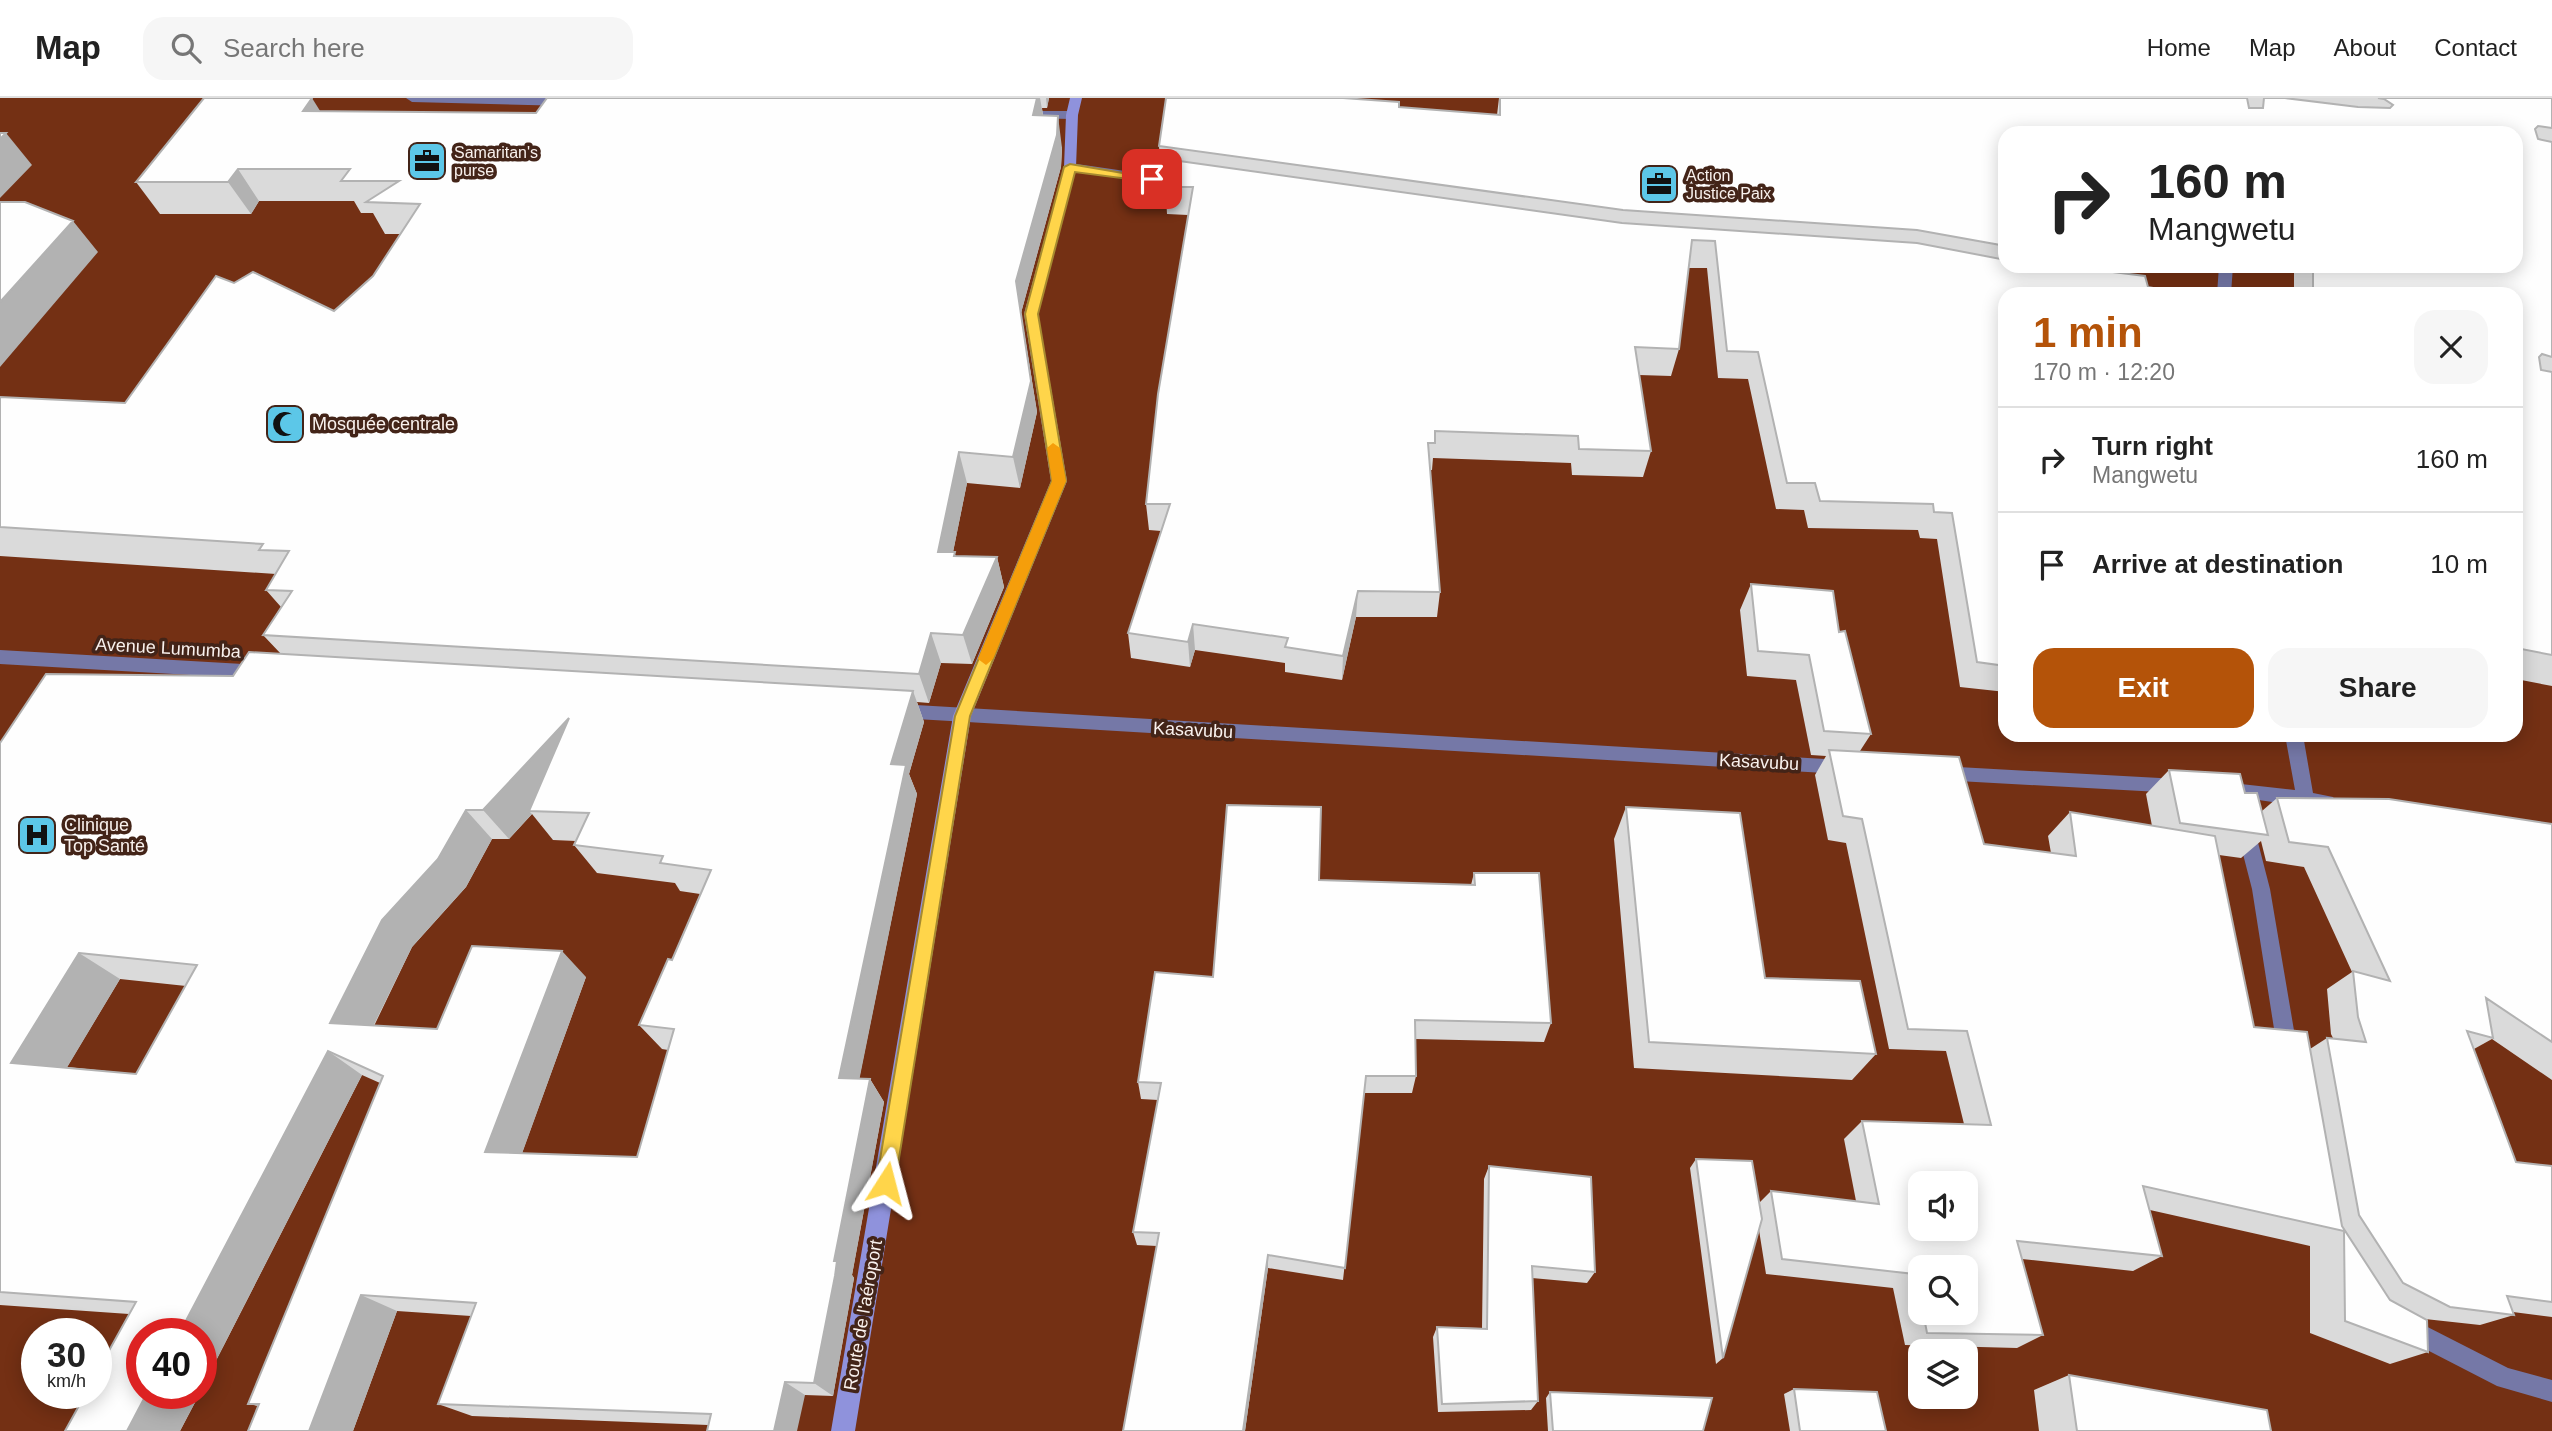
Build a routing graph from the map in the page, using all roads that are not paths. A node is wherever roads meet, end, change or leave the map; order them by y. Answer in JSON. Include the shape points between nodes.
{"nodes":[{"id":1,"x":412,"y":98,"type":"edge"},
{"id":2,"x":1076,"y":98,"type":"edge"},
{"id":3,"x":577,"y":102,"type":"edge"},
{"id":4,"x":1003,"y":113,"type":"edge"},
{"id":5,"x":1072,"y":115,"type":"junction"},
{"id":6,"x":1070,"y":167,"type":"junction"},
{"id":7,"x":1193,"y":185,"type":"edge"},
{"id":8,"x":0,"y":657,"type":"edge"},
{"id":9,"x":277,"y":673,"type":"edge"},
{"id":10,"x":887,"y":711,"type":"edge"},
{"id":11,"x":962,"y":716,"type":"junction"},
{"id":12,"x":2295,"y":742,"type":"edge"},
{"id":13,"x":1862,"y":768,"type":"edge"},
{"id":14,"x":1917,"y":771,"type":"edge"},
{"id":15,"x":2236,"y":790,"type":"junction"},
{"id":16,"x":2305,"y":798,"type":"junction"},
{"id":17,"x":2346,"y":805,"type":"edge"},
{"id":18,"x":2291,"y":1068,"type":"edge"},
{"id":19,"x":2387,"y":1317,"type":"edge"},
{"id":20,"x":2552,"y":1391,"type":"edge"},
{"id":21,"x":843,"y":1431,"type":"edge"}],
"edges":[{"from":1,"to":3,"type":"street"},
{"from":2,"to":5,"type":"street","name":"Route de l'aéroport"},
{"from":4,"to":5,"type":"street"},
{"from":5,"to":6,"type":"street","name":"Route de l'aéroport"},
{"from":6,"to":7,"type":"street"},
{"from":6,"to":11,"type":"street","name":"Route de l'aéroport","via":[[1031,314],[1059,481]]},
{"from":8,"to":9,"type":"street","name":"Avenue Lumumba"},
{"from":10,"to":11,"type":"street"},
{"from":11,"to":13,"type":"street","name":"Kasavubu"},
{"from":11,"to":21,"type":"street","name":"Route de l'aéroport"},
{"from":12,"to":16,"type":"street"},
{"from":14,"to":15,"type":"street"},
{"from":15,"to":16,"type":"street"},
{"from":15,"to":18,"type":"street","via":[[2261,889]]},
{"from":16,"to":17,"type":"street"},
{"from":19,"to":20,"type":"street","via":[[2505,1378]]}]}
